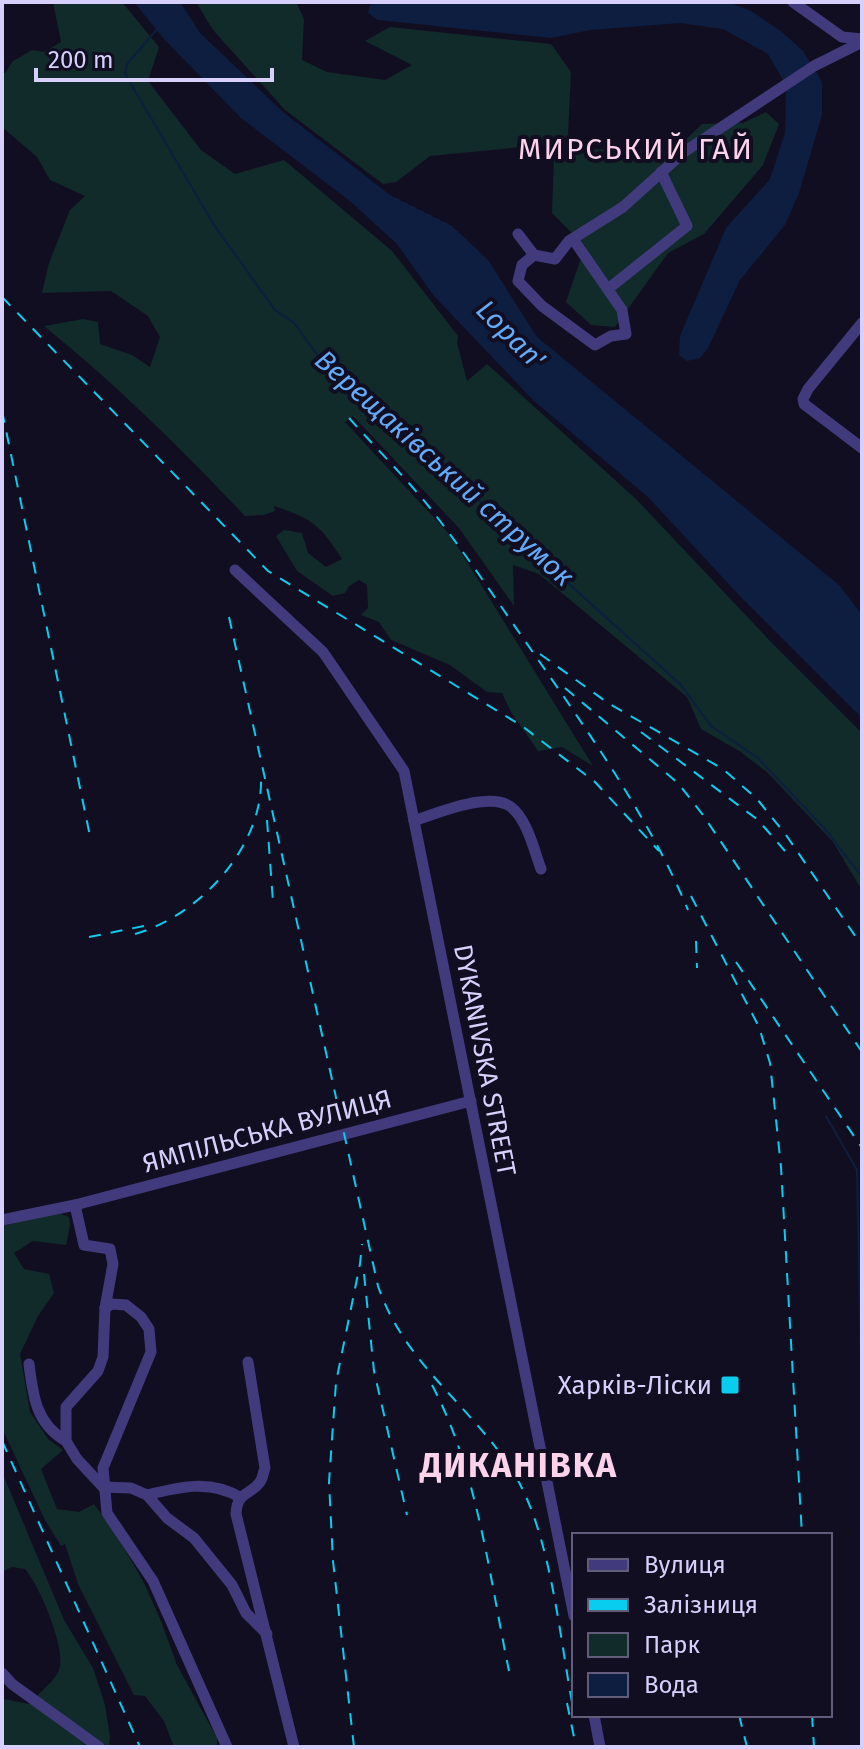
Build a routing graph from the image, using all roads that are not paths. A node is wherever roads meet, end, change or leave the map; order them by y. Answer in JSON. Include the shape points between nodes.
{"nodes":[{"id":1,"x":793,"y":2,"type":"edge"},
{"id":2,"x":862,"y":41,"type":"edge"},
{"id":3,"x":661,"y":172,"type":"junction"},
{"id":4,"x":518,"y":234,"type":"dead end"},
{"id":5,"x":573,"y":239,"type":"junction"},
{"id":6,"x":534,"y":255,"type":"junction"},
{"id":7,"x":608,"y":289,"type":"junction"},
{"id":8,"x":862,"y":323,"type":"edge"},
{"id":9,"x":862,"y":448,"type":"edge"},
{"id":10,"x":235,"y":570,"type":"dead end"},
{"id":11,"x":414,"y":821,"type":"junction"},
{"id":12,"x":541,"y":869,"type":"dead end"},
{"id":13,"x":471,"y":1101,"type":"junction"},
{"id":14,"x":75,"y":1205,"type":"junction"},
{"id":15,"x":2,"y":1220,"type":"edge"},
{"id":16,"x":105,"y":1308,"type":"junction"},
{"id":17,"x":248,"y":1362,"type":"dead end"},
{"id":18,"x":29,"y":1364,"type":"dead end"},
{"id":19,"x":66,"y":1441,"type":"junction"},
{"id":20,"x":103,"y":1487,"type":"junction"},
{"id":21,"x":147,"y":1495,"type":"junction"},
{"id":22,"x":241,"y":1498,"type":"junction"},
{"id":23,"x":572,"y":1606,"type":"edge"},
{"id":24,"x":268,"y":1635,"type":"junction"},
{"id":25,"x":2,"y":1673,"type":"edge"},
{"id":26,"x":594,"y":1717,"type":"edge"},
{"id":27,"x":99,"y":1747,"type":"edge"},
{"id":28,"x":227,"y":1747,"type":"edge"},
{"id":29,"x":294,"y":1747,"type":"edge"},
{"id":30,"x":600,"y":1747,"type":"edge"}],
"edges":[{"from":1,"to":2,"type":"street","via":[[842,37]]},
{"from":2,"to":3,"type":"street","via":[[768,95]]},
{"from":3,"to":5,"type":"street","via":[[623,207]]},
{"from":3,"to":7,"type":"street","via":[[687,226]]},
{"from":4,"to":6,"type":"street"},
{"from":5,"to":6,"type":"street","via":[[555,259]]},
{"from":5,"to":7,"type":"street"},
{"from":6,"to":7,"type":"street","via":[[522,265],[518,281],[595,345],[626,334],[622,310]]},
{"from":8,"to":9,"type":"street","via":[[803,399]]},
{"from":10,"to":11,"type":"street","name":"DYKANIVSKA STREET","via":[[323,652],[404,771]]},
{"from":11,"to":12,"type":"street","via":[[498,801],[520,818]]},
{"from":11,"to":13,"type":"street","name":"DYKANIVSKA STREET"},
{"from":13,"to":14,"type":"street","name":"ЯМПІЛЬСЬКА ВУЛИЦЯ"},
{"from":13,"to":23,"type":"street","name":"DYKANIVSKA STREET"},
{"from":14,"to":15,"type":"street","name":"ЯМПІЛЬСЬКА ВУЛИЦЯ"},
{"from":14,"to":16,"type":"street","via":[[84,1245],[110,1249],[113,1264]]},
{"from":16,"to":19,"type":"street","via":[[103,1357],[98,1371],[66,1407]]},
{"from":16,"to":20,"type":"street","via":[[126,1305],[141,1317],[149,1329],[151,1352],[103,1468]]},
{"from":17,"to":22,"type":"street","via":[[265,1468],[259,1483]]},
{"from":18,"to":19,"type":"street","via":[[33,1400],[46,1425]]},
{"from":19,"to":20,"type":"street"},
{"from":20,"to":21,"type":"street","via":[[131,1488]]},
{"from":20,"to":28,"type":"street","via":[[107,1513],[153,1581]]},
{"from":21,"to":22,"type":"street","via":[[181,1486],[228,1490]]},
{"from":21,"to":24,"type":"street","via":[[194,1538],[232,1585],[246,1613]]},
{"from":22,"to":24,"type":"street","via":[[236,1514]]},
{"from":24,"to":29,"type":"street"},
{"from":25,"to":27,"type":"street"},
{"from":26,"to":30,"type":"street"}]}
